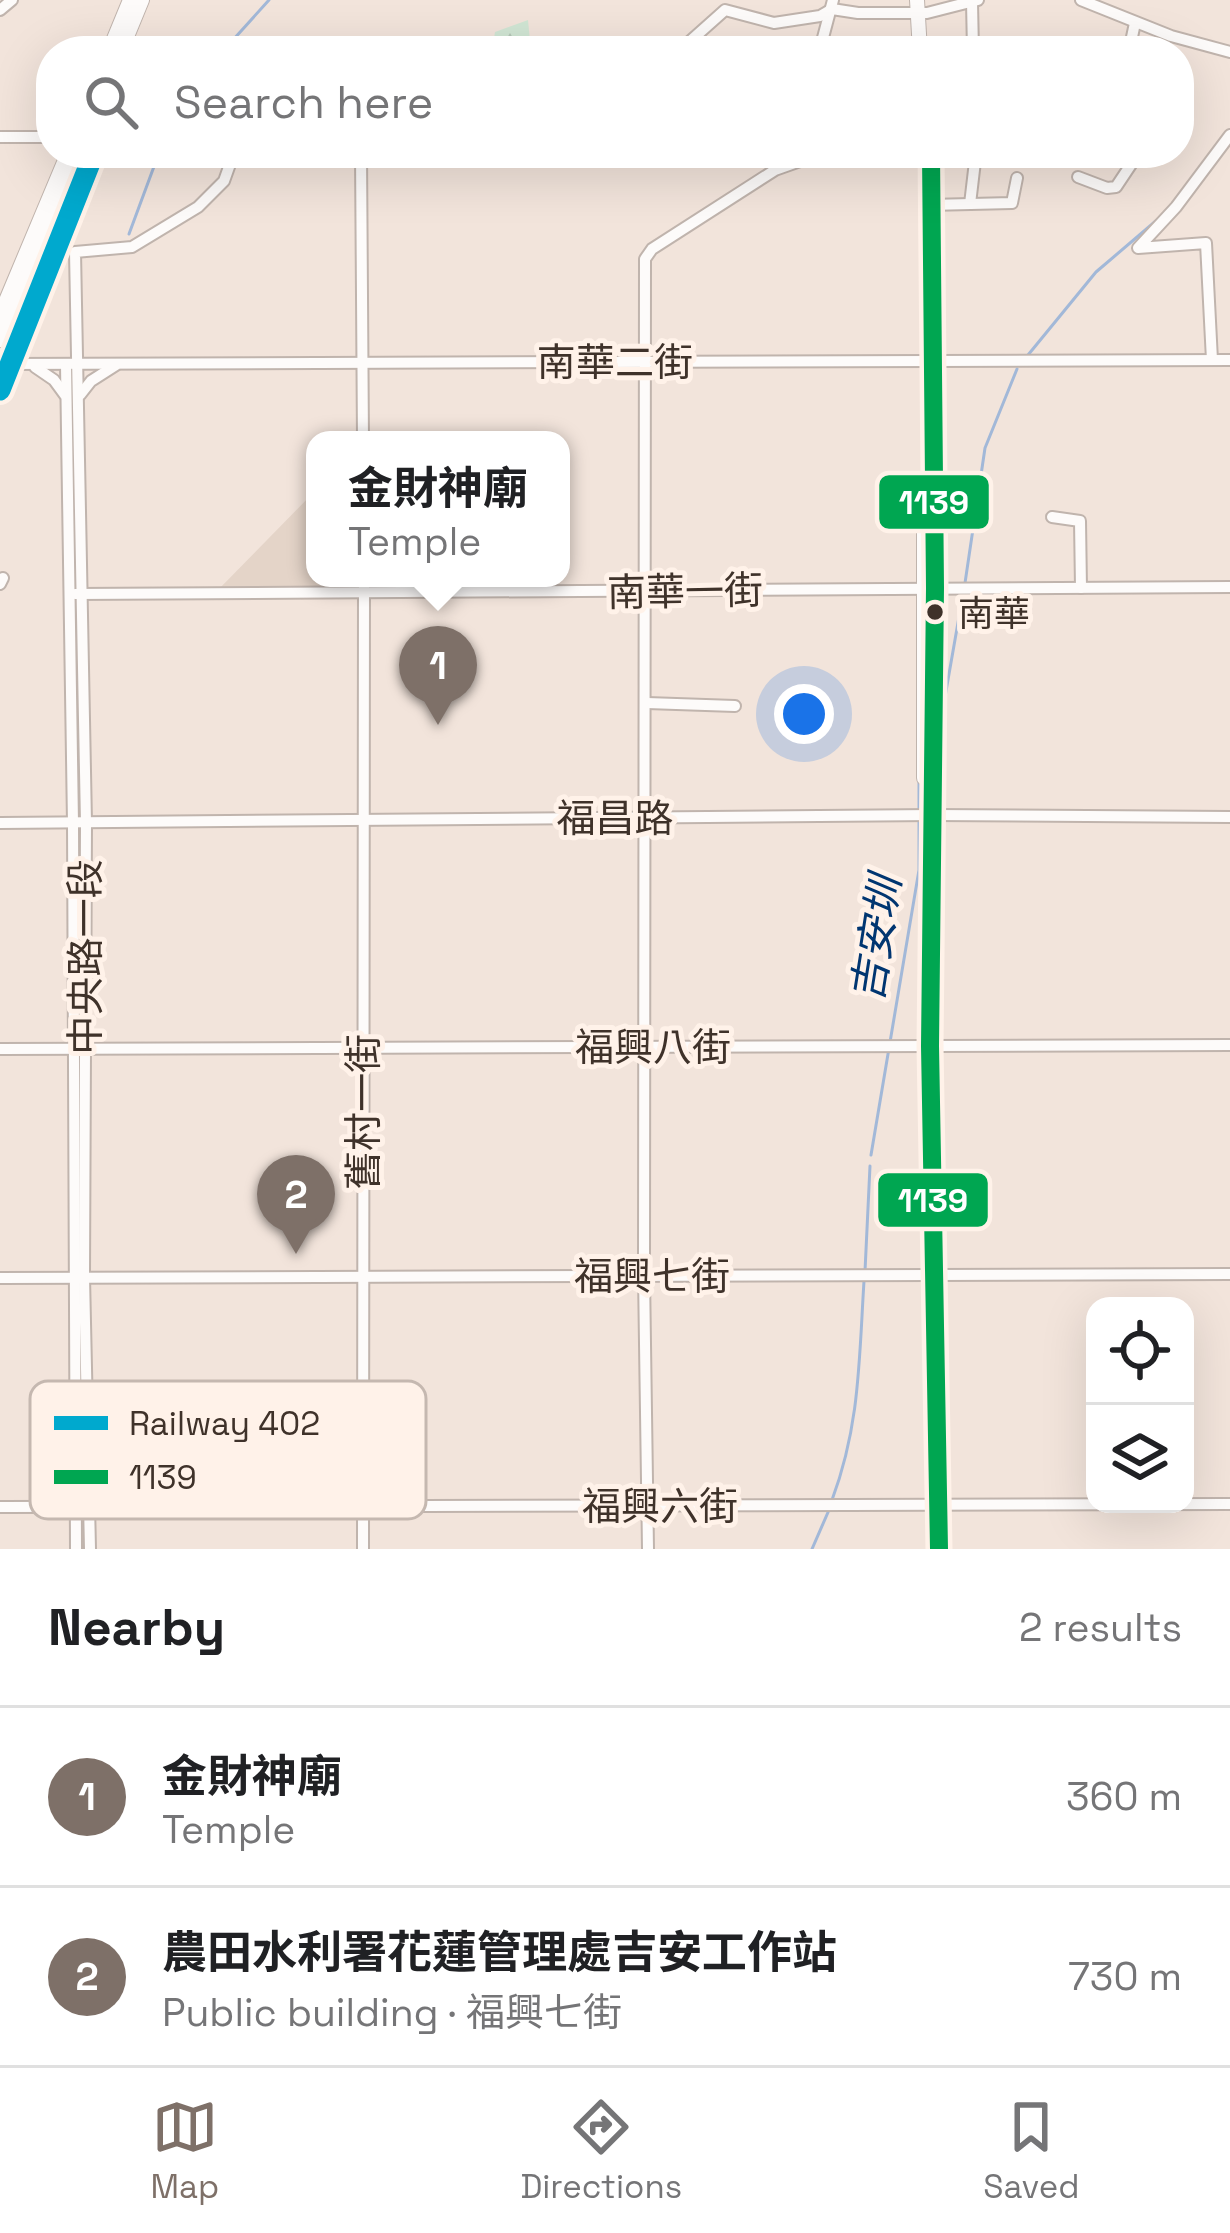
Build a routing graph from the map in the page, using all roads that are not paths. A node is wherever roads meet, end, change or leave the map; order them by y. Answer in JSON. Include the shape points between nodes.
{"nodes":[{"id":1,"x":12,"y":0,"type":"edge"},
{"id":2,"x":130,"y":0,"type":"edge"},
{"id":3,"x":142,"y":0,"type":"edge"},
{"id":4,"x":1082,"y":0,"type":"edge"},
{"id":5,"x":975,"y":1,"type":"edge"},
{"id":6,"x":832,"y":5,"type":"edge"},
{"id":7,"x":922,"y":7,"type":"edge"},
{"id":8,"x":0,"y":10,"type":"edge"},
{"id":9,"x":1136,"y":22,"type":"junction"},
{"id":10,"x":115,"y":36,"type":"edge"},
{"id":11,"x":128,"y":36,"type":"edge"},
{"id":12,"x":696,"y":36,"type":"edge"},
{"id":13,"x":824,"y":36,"type":"edge"},
{"id":14,"x":974,"y":36,"type":"edge"},
{"id":15,"x":1133,"y":36,"type":"edge"},
{"id":16,"x":1171,"y":36,"type":"edge"},
{"id":17,"x":1194,"y":42,"type":"edge"},
{"id":18,"x":1230,"y":52,"type":"edge"},
{"id":19,"x":1230,"y":135,"type":"edge"},
{"id":20,"x":0,"y":136,"type":"edge"},
{"id":21,"x":36,"y":137,"type":"edge"},
{"id":22,"x":62,"y":168,"type":"edge"},
{"id":23,"x":73,"y":168,"type":"edge"},
{"id":24,"x":229,"y":168,"type":"edge"},
{"id":25,"x":361,"y":168,"type":"edge"},
{"id":26,"x":781,"y":168,"type":"edge"},
{"id":27,"x":928,"y":168,"type":"edge"},
{"id":28,"x":974,"y":168,"type":"edge"},
{"id":29,"x":1129,"y":168,"type":"edge"},
{"id":30,"x":1078,"y":177,"type":"dead end"},
{"id":31,"x":1017,"y":178,"type":"dead end"},
{"id":32,"x":970,"y":204,"type":"junction"},
{"id":33,"x":930,"y":205,"type":"junction"},
{"id":34,"x":0,"y":314,"type":"edge"},
{"id":35,"x":0,"y":340,"type":"edge"},
{"id":36,"x":1212,"y":360,"type":"junction"},
{"id":37,"x":1230,"y":360,"type":"edge"},
{"id":38,"x":644,"y":362,"type":"junction"},
{"id":39,"x":929,"y":363,"type":"junction"},
{"id":40,"x":0,"y":364,"type":"edge"},
{"id":41,"x":73,"y":364,"type":"junction"},
{"id":42,"x":362,"y":364,"type":"junction"},
{"id":43,"x":33,"y":365,"type":"junction"},
{"id":44,"x":117,"y":365,"type":"junction"},
{"id":45,"x":72,"y":397,"type":"junction"},
{"id":46,"x":363,"y":431,"type":"edge"},
{"id":47,"x":1052,"y":518,"type":"dead end"},
{"id":48,"x":1230,"y":586,"type":"edge"},
{"id":49,"x":364,"y":587,"type":"edge"},
{"id":50,"x":929,"y":588,"type":"junction"},
{"id":51,"x":1081,"y":588,"type":"junction"},
{"id":52,"x":646,"y":592,"type":"junction"},
{"id":53,"x":364,"y":593,"type":"junction"},
{"id":54,"x":74,"y":594,"type":"junction"},
{"id":55,"x":647,"y":704,"type":"junction"},
{"id":56,"x":735,"y":706,"type":"dead end"},
{"id":57,"x":928,"y":816,"type":"junction"},
{"id":58,"x":647,"y":818,"type":"junction"},
{"id":59,"x":1230,"y":818,"type":"edge"},
{"id":60,"x":364,"y":819,"type":"junction"},
{"id":61,"x":0,"y":823,"type":"edge"},
{"id":62,"x":80,"y":824,"type":"junction"},
{"id":63,"x":1230,"y":1045,"type":"edge"},
{"id":64,"x":646,"y":1046,"type":"junction"},
{"id":65,"x":927,"y":1046,"type":"junction"},
{"id":66,"x":362,"y":1048,"type":"junction"},
{"id":67,"x":0,"y":1049,"type":"edge"},
{"id":68,"x":80,"y":1049,"type":"junction"},
{"id":69,"x":1230,"y":1274,"type":"edge"},
{"id":70,"x":644,"y":1275,"type":"junction"},
{"id":71,"x":362,"y":1276,"type":"junction"},
{"id":72,"x":930,"y":1276,"type":"junction"},
{"id":73,"x":79,"y":1277,"type":"junction"},
{"id":74,"x":0,"y":1278,"type":"edge"},
{"id":75,"x":77,"y":1381,"type":"edge"},
{"id":76,"x":84,"y":1381,"type":"edge"},
{"id":77,"x":362,"y":1381,"type":"edge"},
{"id":78,"x":1230,"y":1504,"type":"edge"},
{"id":79,"x":426,"y":1506,"type":"edge"},
{"id":80,"x":935,"y":1506,"type":"junction"},
{"id":81,"x":0,"y":1507,"type":"edge"},
{"id":82,"x":30,"y":1507,"type":"edge"},
{"id":83,"x":647,"y":1507,"type":"junction"},
{"id":84,"x":75,"y":1519,"type":"edge"},
{"id":85,"x":89,"y":1519,"type":"edge"},
{"id":86,"x":362,"y":1519,"type":"edge"},
{"id":87,"x":76,"y":1549,"type":"edge"},
{"id":88,"x":90,"y":1549,"type":"edge"},
{"id":89,"x":363,"y":1549,"type":"edge"},
{"id":90,"x":649,"y":1549,"type":"edge"},
{"id":91,"x":935,"y":1549,"type":"edge"}],
"edges":[{"from":1,"to":8,"type":"street"},
{"from":2,"to":10,"type":"main road"},
{"from":3,"to":11,"type":"main road"},
{"from":4,"to":9,"type":"street"},
{"from":5,"to":7,"type":"street"},
{"from":5,"to":14,"type":"street"},
{"from":6,"to":7,"type":"street"},
{"from":6,"to":12,"type":"street","via":[[820,16],[774,23],[725,10]]},
{"from":6,"to":13,"type":"street"},
{"from":9,"to":15,"type":"street"},
{"from":9,"to":16,"type":"street"},
{"from":17,"to":18,"type":"street"},
{"from":19,"to":36,"type":"street","via":[[1138,248],[1206,243]]},
{"from":20,"to":21,"type":"street"},
{"from":22,"to":34,"type":"main road"},
{"from":23,"to":35,"type":"main road"},
{"from":24,"to":41,"type":"street","name":"中央路一段","via":[[198,207],[132,247],[75,252]]},
{"from":25,"to":42,"type":"street"},
{"from":26,"to":38,"type":"street","via":[[652,249],[645,259]]},
{"from":27,"to":33,"type":"main road"},
{"from":28,"to":32,"type":"street"},
{"from":29,"to":30,"type":"street","via":[[1116,187]]},
{"from":31,"to":32,"type":"street","via":[[1012,203]]},
{"from":32,"to":33,"type":"street"},
{"from":33,"to":39,"type":"main road"},
{"from":36,"to":37,"type":"street","name":"南華二街"},
{"from":36,"to":39,"type":"street","name":"南華二街"},
{"from":38,"to":39,"type":"street","name":"南華二街"},
{"from":38,"to":42,"type":"street","name":"南華二街"},
{"from":38,"to":52,"type":"street"},
{"from":39,"to":50,"type":"main road"},
{"from":40,"to":43,"type":"street","name":"南華二街"},
{"from":41,"to":43,"type":"street","name":"南華二街"},
{"from":41,"to":44,"type":"street","name":"南華二街"},
{"from":41,"to":45,"type":"street","name":"中央路一段"},
{"from":42,"to":44,"type":"street","name":"南華二街"},
{"from":42,"to":46,"type":"street"},
{"from":43,"to":45,"type":"street"},
{"from":44,"to":45,"type":"street"},
{"from":45,"to":54,"type":"street","name":"中央路一段"},
{"from":47,"to":51,"type":"street","via":[[1080,521]]},
{"from":48,"to":51,"type":"street","name":"南華一街"},
{"from":49,"to":53,"type":"street","name":"舊村一街"},
{"from":50,"to":51,"type":"street","name":"南華一街"},
{"from":50,"to":52,"type":"street","name":"南華一街"},
{"from":50,"to":57,"type":"main road"},
{"from":52,"to":53,"type":"street","name":"南華一街"},
{"from":52,"to":55,"type":"street"},
{"from":53,"to":54,"type":"street","name":"南華一街"},
{"from":53,"to":60,"type":"street","name":"舊村一街"},
{"from":54,"to":62,"type":"street","name":"中央路一段"},
{"from":55,"to":56,"type":"street"},
{"from":55,"to":58,"type":"street"},
{"from":57,"to":58,"type":"street","name":"福昌路"},
{"from":57,"to":59,"type":"street","name":"福昌路"},
{"from":57,"to":65,"type":"main road"},
{"from":58,"to":60,"type":"street","name":"福昌路"},
{"from":58,"to":64,"type":"street"},
{"from":60,"to":62,"type":"street","name":"福昌路"},
{"from":60,"to":66,"type":"street","name":"舊村一街"},
{"from":61,"to":62,"type":"street","name":"福昌路"},
{"from":62,"to":68,"type":"street","name":"中央路一段"},
{"from":63,"to":65,"type":"street","name":"福興八街"},
{"from":64,"to":65,"type":"street","name":"福興八街"},
{"from":64,"to":66,"type":"street","name":"福興八街"},
{"from":64,"to":70,"type":"street"},
{"from":65,"to":72,"type":"main road"},
{"from":66,"to":68,"type":"street","name":"福興八街"},
{"from":66,"to":71,"type":"street","name":"舊村一街"},
{"from":67,"to":68,"type":"street","name":"福興八街"},
{"from":68,"to":73,"type":"street","name":"中央路一段"},
{"from":69,"to":72,"type":"street","name":"福興七街"},
{"from":70,"to":71,"type":"street","name":"福興七街"},
{"from":70,"to":72,"type":"street","name":"福興七街"},
{"from":70,"to":83,"type":"street"},
{"from":71,"to":73,"type":"street","name":"福興七街"},
{"from":71,"to":77,"type":"street","name":"舊村一街"},
{"from":72,"to":80,"type":"main road"},
{"from":73,"to":74,"type":"street","name":"福興七街"},
{"from":73,"to":75,"type":"street","name":"中央路一段"},
{"from":73,"to":76,"type":"street","name":"中央路一段"},
{"from":78,"to":80,"type":"street","name":"福興六街"},
{"from":79,"to":83,"type":"street","name":"福興六街"},
{"from":80,"to":83,"type":"street","name":"福興六街"},
{"from":80,"to":91,"type":"main road"},
{"from":81,"to":82,"type":"street","name":"福興六街"},
{"from":83,"to":90,"type":"street"},
{"from":84,"to":87,"type":"street","name":"中央路一段"},
{"from":85,"to":88,"type":"street","name":"中央路一段"},
{"from":86,"to":89,"type":"street","name":"舊村一街"}]}
